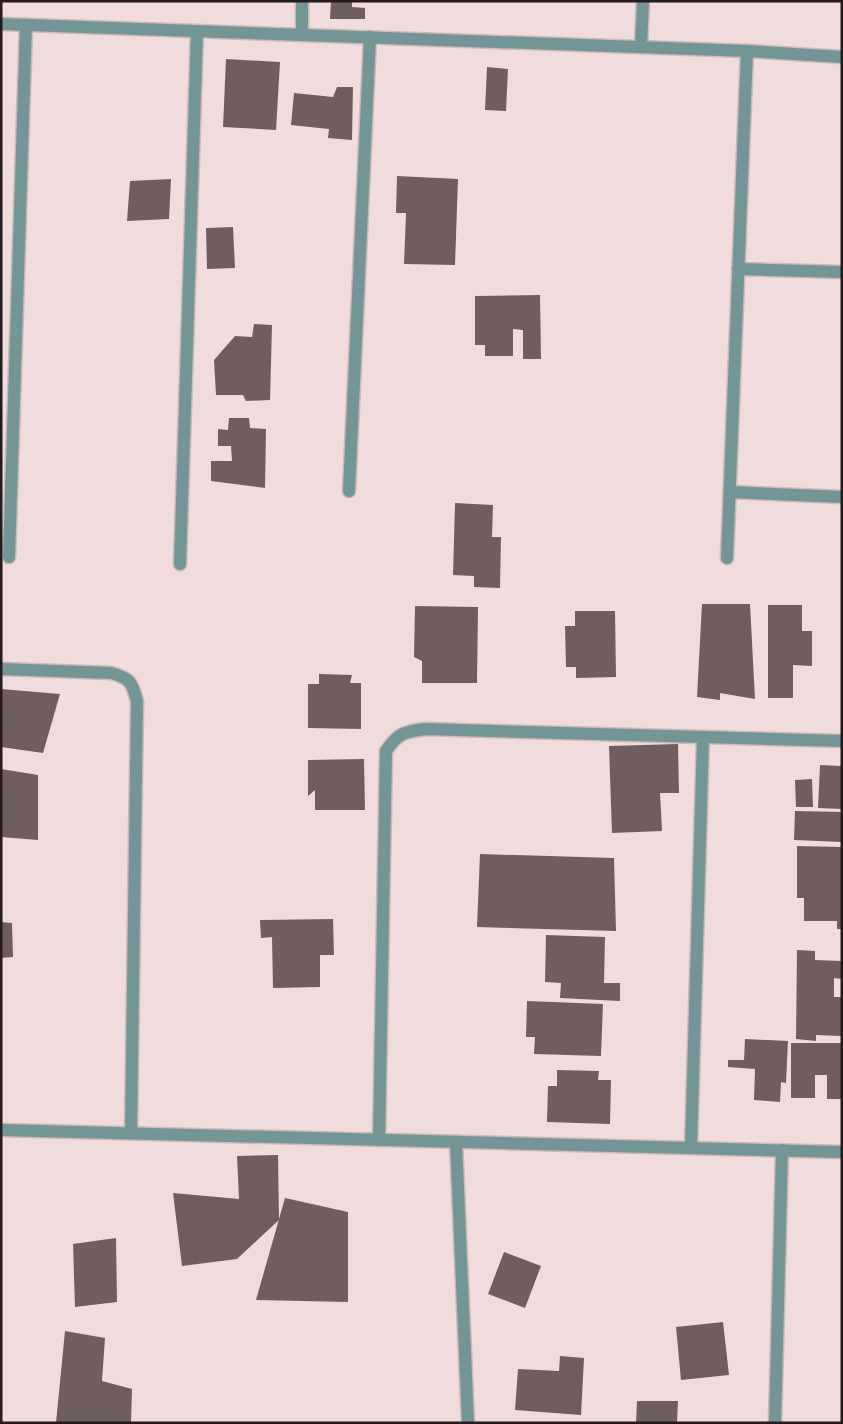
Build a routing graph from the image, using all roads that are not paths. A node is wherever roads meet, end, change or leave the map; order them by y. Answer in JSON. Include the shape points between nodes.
{"nodes":[{"id":1,"x":302,"y":1,"type":"edge"},
{"id":2,"x":643,"y":1,"type":"edge"},
{"id":3,"x":1,"y":24,"type":"edge"},
{"id":4,"x":26,"y":25,"type":"junction"},
{"id":5,"x":197,"y":30,"type":"junction"},
{"id":6,"x":302,"y":34,"type":"junction"},
{"id":7,"x":370,"y":36,"type":"junction"},
{"id":8,"x":641,"y":48,"type":"junction"},
{"id":9,"x":747,"y":51,"type":"junction"},
{"id":10,"x":842,"y":56,"type":"edge"},
{"id":11,"x":738,"y":270,"type":"junction"},
{"id":12,"x":842,"y":272,"type":"edge"},
{"id":13,"x":349,"y":491,"type":"dead end"},
{"id":14,"x":730,"y":492,"type":"junction"},
{"id":15,"x":842,"y":497,"type":"edge"},
{"id":16,"x":8,"y":557,"type":"dead end"},
{"id":17,"x":728,"y":558,"type":"dead end"},
{"id":18,"x":180,"y":564,"type":"dead end"},
{"id":19,"x":1,"y":669,"type":"edge"},
{"id":20,"x":704,"y":738,"type":"junction"},
{"id":21,"x":842,"y":741,"type":"edge"},
{"id":22,"x":1,"y":1130,"type":"edge"},
{"id":23,"x":131,"y":1133,"type":"junction"},
{"id":24,"x":379,"y":1140,"type":"junction"},
{"id":25,"x":456,"y":1142,"type":"junction"},
{"id":26,"x":691,"y":1147,"type":"junction"},
{"id":27,"x":782,"y":1150,"type":"junction"},
{"id":28,"x":842,"y":1152,"type":"edge"},
{"id":29,"x":468,"y":1423,"type":"edge"},
{"id":30,"x":775,"y":1423,"type":"edge"}],
"edges":[{"from":1,"to":6,"type":"street"},
{"from":2,"to":8,"type":"street"},
{"from":3,"to":4,"type":"street"},
{"from":4,"to":5,"type":"street"},
{"from":4,"to":16,"type":"street"},
{"from":5,"to":6,"type":"street"},
{"from":5,"to":18,"type":"street"},
{"from":6,"to":7,"type":"street"},
{"from":7,"to":8,"type":"street"},
{"from":7,"to":13,"type":"street"},
{"from":8,"to":9,"type":"street"},
{"from":9,"to":10,"type":"street"},
{"from":9,"to":11,"type":"street"},
{"from":11,"to":12,"type":"street"},
{"from":11,"to":14,"type":"street"},
{"from":14,"to":15,"type":"street"},
{"from":14,"to":17,"type":"street"},
{"from":19,"to":23,"type":"street","via":[[111,673],[125,677],[134,686],[137,701]]},
{"from":20,"to":21,"type":"street"},
{"from":20,"to":24,"type":"street","via":[[425,729],[409,731],[395,738],[386,751]]},
{"from":20,"to":26,"type":"street"},
{"from":22,"to":23,"type":"street"},
{"from":23,"to":24,"type":"street"},
{"from":24,"to":25,"type":"street"},
{"from":25,"to":26,"type":"street"},
{"from":25,"to":29,"type":"street"},
{"from":26,"to":27,"type":"street"},
{"from":27,"to":28,"type":"street"},
{"from":27,"to":30,"type":"street"}]}
